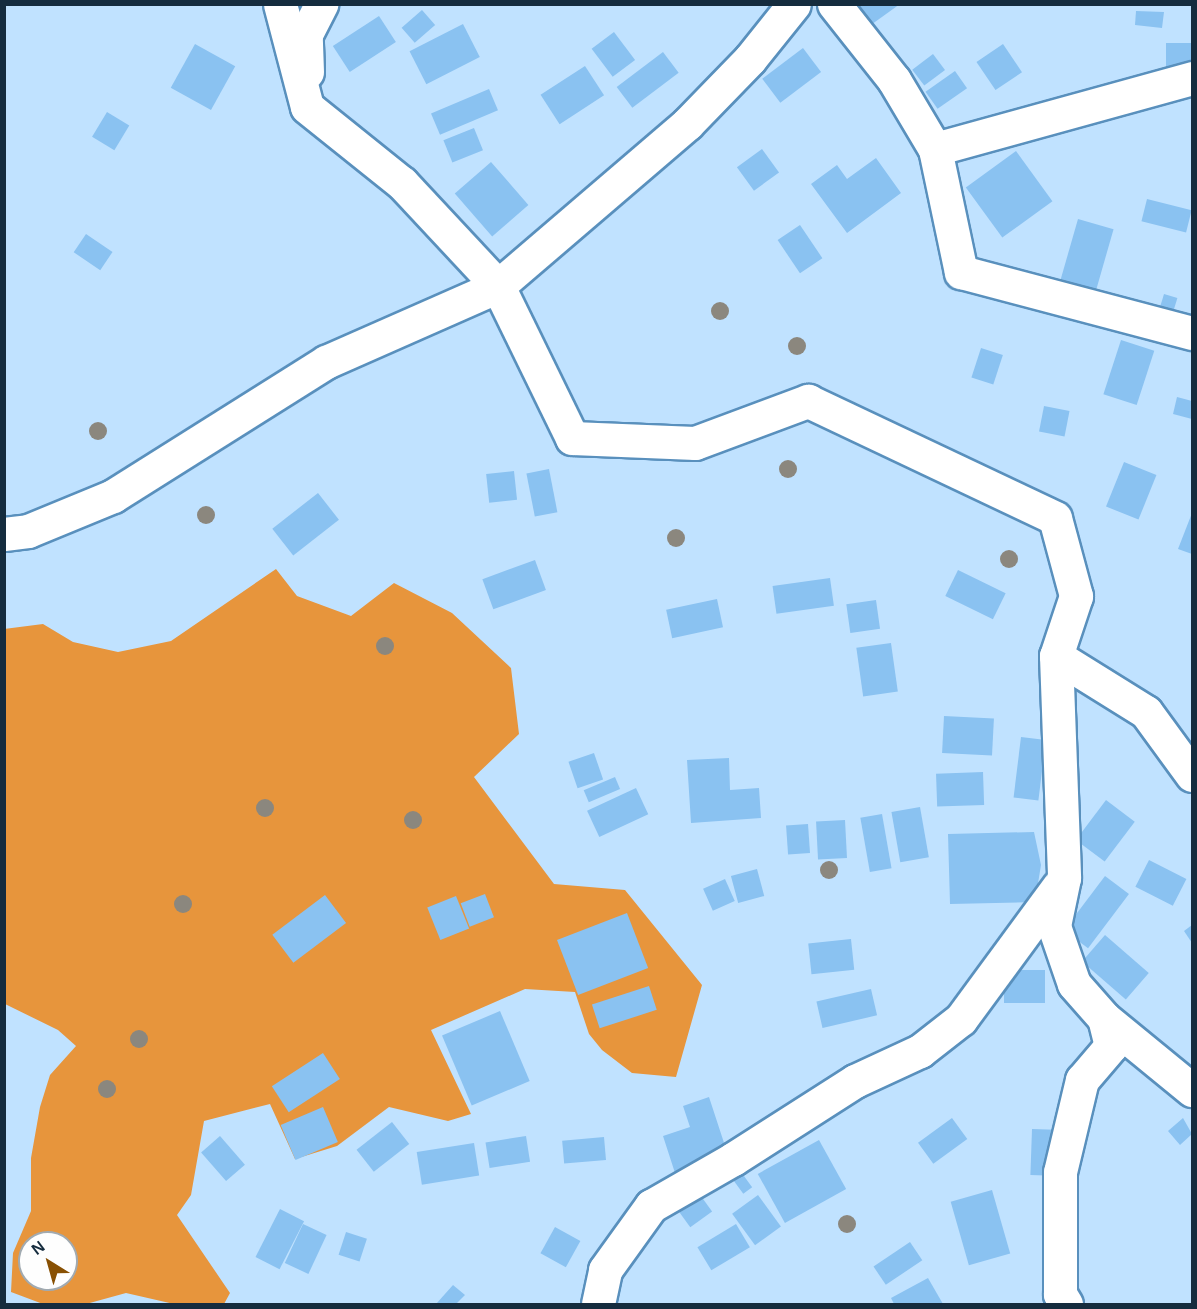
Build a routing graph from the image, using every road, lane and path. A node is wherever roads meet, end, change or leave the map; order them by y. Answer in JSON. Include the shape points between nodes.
{"nodes":[{"id":1,"x":280,"y":4,"type":"edge"},
{"id":2,"x":321,"y":4,"type":"edge"},
{"id":3,"x":794,"y":4,"type":"edge"},
{"id":4,"x":834,"y":4,"type":"edge"},
{"id":5,"x":1192,"y":78,"type":"edge"},
{"id":6,"x":307,"y":107,"type":"junction"},
{"id":7,"x":935,"y":149,"type":"junction"},
{"id":8,"x":498,"y":286,"type":"junction"},
{"id":9,"x":1192,"y":333,"type":"edge"},
{"id":10,"x":4,"y":534,"type":"edge"},
{"id":11,"x":1056,"y":656,"type":"junction"},
{"id":12,"x":1192,"y":775,"type":"edge"},
{"id":13,"x":1064,"y":878,"type":"junction"},
{"id":14,"x":1104,"y":1018,"type":"junction"},
{"id":15,"x":1192,"y":1090,"type":"edge"},
{"id":16,"x":598,"y":1305,"type":"edge"},
{"id":17,"x":1066,"y":1305,"type":"edge"}],
"edges":[{"from":1,"to":6,"type":"street"},
{"from":2,"to":6,"type":"street","via":[[306,34]]},
{"from":3,"to":8,"type":"street","via":[[750,59],[687,124]]},
{"from":4,"to":7,"type":"street","via":[[894,80]]},
{"from":5,"to":7,"type":"street"},
{"from":6,"to":8,"type":"street","via":[[402,183]]},
{"from":7,"to":9,"type":"street","via":[[962,272]]},
{"from":8,"to":10,"type":"street","via":[[326,362],[113,496],[28,531]]},
{"from":8,"to":11,"type":"street","via":[[572,438],[695,442],[808,401],[1055,518],[1076,596]]},
{"from":11,"to":12,"type":"street","via":[[1146,712]]},
{"from":11,"to":13,"type":"street"},
{"from":13,"to":14,"type":"street","via":[[1054,926],[1074,984]]},
{"from":13,"to":16,"type":"street","via":[[961,1019],[920,1051],[855,1081],[651,1206],[605,1270]]},
{"from":14,"to":15,"type":"street"},
{"from":14,"to":17,"type":"street","via":[[1111,1046],[1082,1080],[1060,1172],[1060,1294]]}]}
